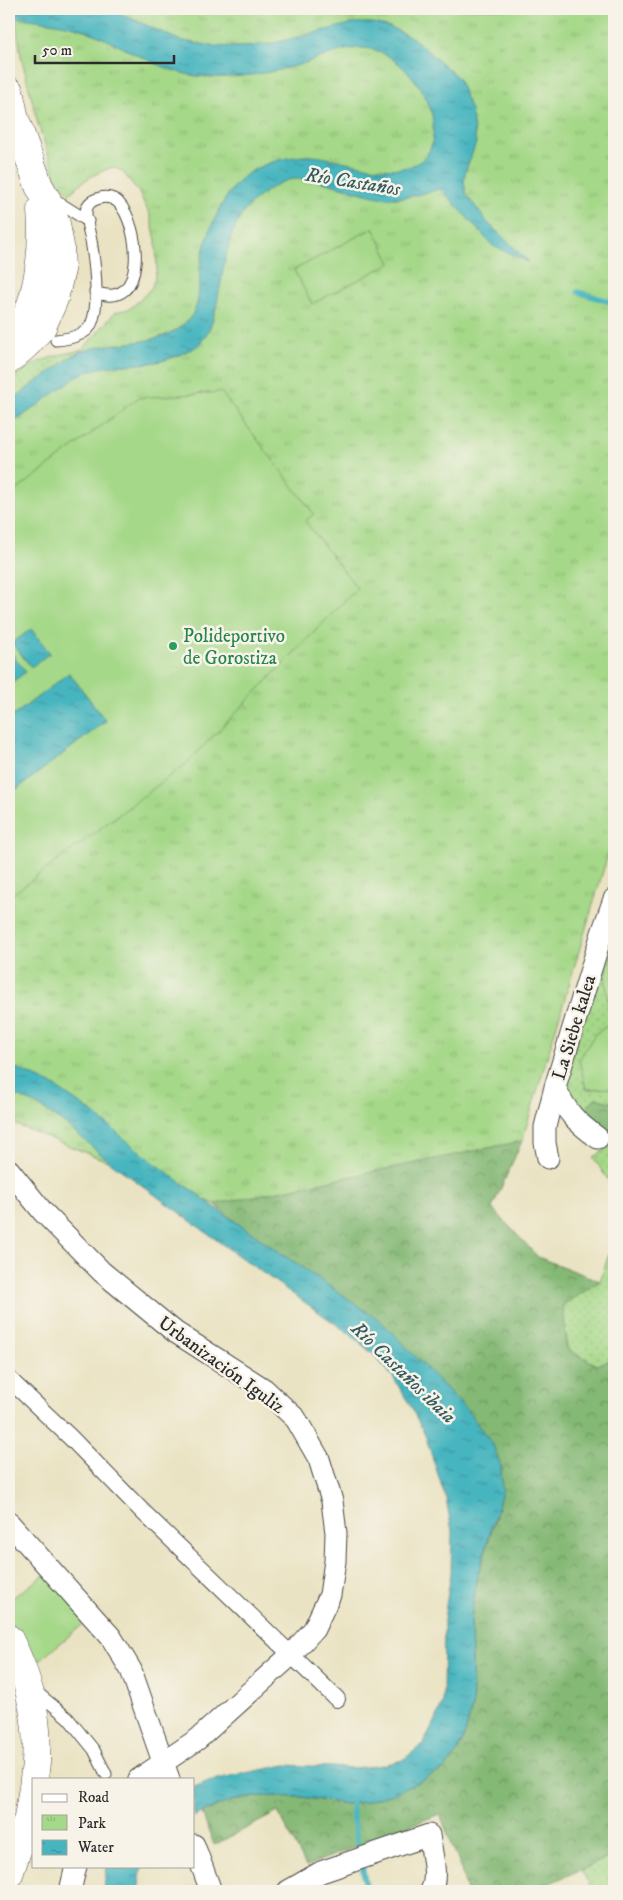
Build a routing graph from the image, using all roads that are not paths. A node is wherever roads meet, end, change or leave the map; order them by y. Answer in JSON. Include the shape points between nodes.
{"nodes":[{"id":1,"x":9,"y":90,"type":"edge"},
{"id":2,"x":42,"y":200,"type":"junction"},
{"id":3,"x":88,"y":221,"type":"junction"},
{"id":4,"x":95,"y":292,"type":"junction"},
{"id":5,"x":49,"y":334,"type":"junction"},
{"id":6,"x":10,"y":355,"type":"edge"},
{"id":7,"x":614,"y":899,"type":"edge"},
{"id":8,"x":555,"y":1087,"type":"junction"},
{"id":9,"x":598,"y":1138,"type":"dead end"},
{"id":10,"x":548,"y":1158,"type":"dead end"},
{"id":11,"x":9,"y":1170,"type":"edge"},
{"id":12,"x":9,"y":1379,"type":"edge"},
{"id":13,"x":9,"y":1523,"type":"edge"},
{"id":14,"x":9,"y":1639,"type":"edge"},
{"id":15,"x":291,"y":1655,"type":"junction"},
{"id":16,"x":28,"y":1684,"type":"junction"},
{"id":17,"x":337,"y":1699,"type":"dead end"},
{"id":18,"x":166,"y":1770,"type":"edge"},
{"id":19,"x":106,"y":1774,"type":"dead end"},
{"id":20,"x":34,"y":1778,"type":"edge"},
{"id":21,"x":142,"y":1778,"type":"edge"},
{"id":22,"x":32,"y":1791,"type":"edge"},
{"id":23,"x":195,"y":1848,"type":"edge"},
{"id":24,"x":76,"y":1868,"type":"edge"},
{"id":25,"x":9,"y":1874,"type":"edge"},
{"id":26,"x":208,"y":1882,"type":"edge"},
{"id":27,"x":70,"y":1891,"type":"edge"},
{"id":28,"x":288,"y":1891,"type":"edge"},
{"id":29,"x":431,"y":1891,"type":"edge"}],
"edges":[{"from":1,"to":2,"type":"street"},
{"from":2,"to":3,"type":"lane","via":[[61,204]]},
{"from":2,"to":5,"type":"street","via":[[48,254],[38,310],[40,323]]},
{"from":2,"to":6,"type":"street","via":[[39,267],[34,296]]},
{"from":3,"to":4,"type":"lane"},
{"from":3,"to":4,"type":"lane","via":[[88,205],[101,197],[109,198],[123,210],[134,242],[134,273],[129,285],[121,294],[109,297]]},
{"from":4,"to":5,"type":"lane","via":[[96,311],[87,330],[69,339]]},
{"from":5,"to":6,"type":"street"},
{"from":7,"to":8,"type":"street","name":"La Siebe kalea"},
{"from":8,"to":9,"type":"street","via":[[566,1109]]},
{"from":8,"to":10,"type":"street","name":"La Siebe kalea","via":[[544,1143]]},
{"from":11,"to":15,"type":"street","name":"Urbanización Iguliz","via":[[42,1212],[102,1272],[175,1332],[264,1389],[296,1419],[320,1459],[332,1502],[335,1562],[330,1594],[314,1629]]},
{"from":12,"to":15,"type":"street"},
{"from":13,"to":18,"type":"street","via":[[111,1637],[131,1670]]},
{"from":14,"to":16,"type":"street"},
{"from":15,"to":17,"type":"street"},
{"from":15,"to":18,"type":"street","name":"Urbanización Iguliz"},
{"from":16,"to":19,"type":"lane","via":[[68,1718],[94,1750]]},
{"from":16,"to":20,"type":"street","via":[[36,1723]]},
{"from":18,"to":21,"type":"street","name":"Urbanización Iguliz"},
{"from":22,"to":25,"type":"street","via":[[28,1818]]},
{"from":23,"to":26,"type":"street"},
{"from":24,"to":27,"type":"street"},
{"from":28,"to":29,"type":"street","via":[[321,1872],[428,1835],[434,1870]]}]}
